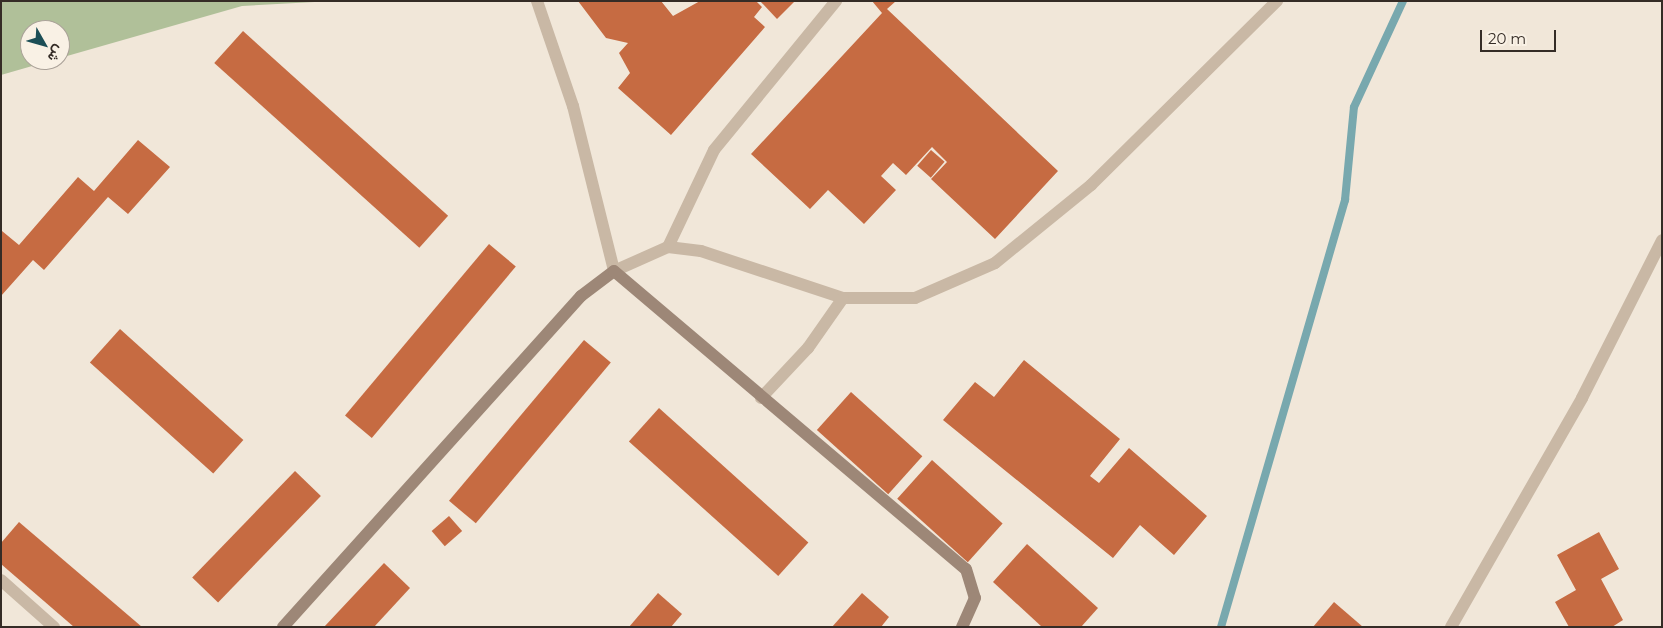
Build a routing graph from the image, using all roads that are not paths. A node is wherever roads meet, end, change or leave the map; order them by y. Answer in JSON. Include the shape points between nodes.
{"nodes":[{"id":1,"x":537,"y":1,"type":"edge"},
{"id":2,"x":836,"y":1,"type":"edge"},
{"id":3,"x":1278,"y":1,"type":"edge"},
{"id":4,"x":1662,"y":240,"type":"edge"},
{"id":5,"x":668,"y":247,"type":"junction"},
{"id":6,"x":614,"y":271,"type":"junction"},
{"id":7,"x":843,"y":298,"type":"junction"},
{"id":8,"x":761,"y":398,"type":"junction"},
{"id":9,"x":1,"y":580,"type":"edge"},
{"id":10,"x":54,"y":627,"type":"edge"},
{"id":11,"x":283,"y":627,"type":"edge"},
{"id":12,"x":962,"y":627,"type":"edge"},
{"id":13,"x":1451,"y":627,"type":"edge"}],
"edges":[{"from":1,"to":6,"type":"street","via":[[573,106]]},
{"from":2,"to":5,"type":"street","via":[[714,150]]},
{"from":3,"to":7,"type":"street","via":[[1091,185],[995,263],[916,298]]},
{"from":4,"to":13,"type":"street","via":[[1582,398]]},
{"from":5,"to":6,"type":"street"},
{"from":5,"to":7,"type":"street","via":[[701,251]]},
{"from":6,"to":8,"type":"street"},
{"from":6,"to":11,"type":"street","via":[[581,296]]},
{"from":7,"to":8,"type":"street","via":[[808,348]]},
{"from":8,"to":12,"type":"street","via":[[966,569],[975,598]]},
{"from":9,"to":10,"type":"street"}]}
